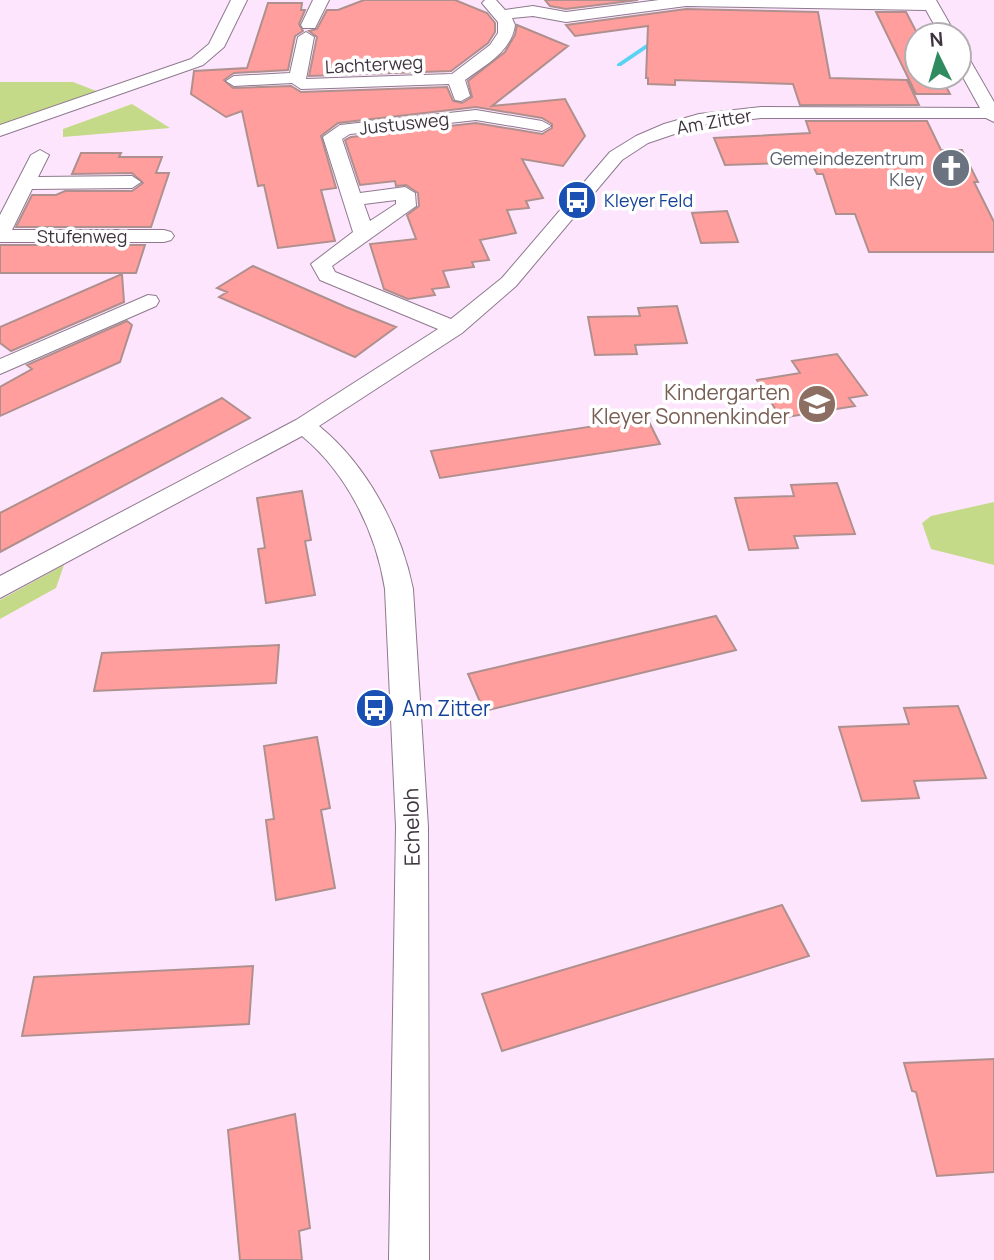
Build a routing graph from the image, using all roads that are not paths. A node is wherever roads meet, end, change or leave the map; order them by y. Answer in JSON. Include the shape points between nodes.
{"nodes":[{"id":1,"x":239,"y":0,"type":"edge"},
{"id":2,"x":321,"y":0,"type":"edge"},
{"id":3,"x":488,"y":0,"type":"edge"},
{"id":4,"x":930,"y":3,"type":"edge"},
{"id":5,"x":501,"y":15,"type":"junction"},
{"id":6,"x":940,"y":21,"type":"edge"},
{"id":7,"x":297,"y":78,"type":"junction"},
{"id":8,"x":456,"y":79,"type":"junction"},
{"id":9,"x":973,"y":80,"type":"edge"},
{"id":10,"x":234,"y":81,"type":"dead end"},
{"id":11,"x":993,"y":115,"type":"edge"},
{"id":12,"x":466,"y":116,"type":"junction"},
{"id":13,"x":542,"y":126,"type":"dead end"},
{"id":14,"x":0,"y":131,"type":"edge"},
{"id":15,"x":40,"y":155,"type":"dead end"},
{"id":16,"x":132,"y":182,"type":"dead end"},
{"id":17,"x":26,"y":183,"type":"junction"},
{"id":18,"x":352,"y":200,"type":"junction"},
{"id":19,"x":364,"y":234,"type":"junction"},
{"id":20,"x":0,"y":235,"type":"edge"},
{"id":21,"x":164,"y":236,"type":"dead end"},
{"id":22,"x":148,"y":301,"type":"dead end"},
{"id":23,"x":454,"y":328,"type":"junction"},
{"id":24,"x":0,"y":367,"type":"edge"},
{"id":25,"x":304,"y":425,"type":"junction"},
{"id":26,"x":0,"y":588,"type":"edge"},
{"id":27,"x":409,"y":1260,"type":"edge"}],
"edges":[{"from":1,"to":14,"type":"street","via":[[212,52],[197,62]]},
{"from":2,"to":7,"type":"street","name":"Lachterweg","via":[[307,31]]},
{"from":3,"to":5,"type":"street"},
{"from":4,"to":5,"type":"street","via":[[686,1],[566,17],[533,11]]},
{"from":4,"to":6,"type":"street"},
{"from":5,"to":8,"type":"street","via":[[507,28],[500,45]]},
{"from":7,"to":8,"type":"street","name":"Lachterweg","via":[[301,84],[313,86]]},
{"from":7,"to":10,"type":"street","name":"Lachterweg"},
{"from":8,"to":12,"type":"street"},
{"from":9,"to":11,"type":"street"},
{"from":11,"to":23,"type":"street","name":"Am Zitter","via":[[777,112],[704,119],[658,132],[616,156],[509,282]]},
{"from":12,"to":13,"type":"street","name":"Justusweg"},
{"from":12,"to":18,"type":"street","name":"Justusweg","via":[[338,132],[332,143]]},
{"from":15,"to":17,"type":"street","name":"Stufenweg"},
{"from":16,"to":17,"type":"street"},
{"from":17,"to":20,"type":"street","name":"Stufenweg"},
{"from":18,"to":19,"type":"street","name":"Justusweg"},
{"from":18,"to":19,"type":"street","via":[[405,193],[406,206]]},
{"from":19,"to":23,"type":"street","via":[[321,264],[327,276]]},
{"from":20,"to":21,"type":"street","name":"Stufenweg"},
{"from":22,"to":24,"type":"street"},
{"from":23,"to":25,"type":"street","name":"Am Zitter"},
{"from":25,"to":26,"type":"street","name":"Am Zitter"},
{"from":25,"to":27,"type":"street","name":"Echeloh","via":[[334,450],[358,485],[393,555],[399,589],[412,827]]}]}
